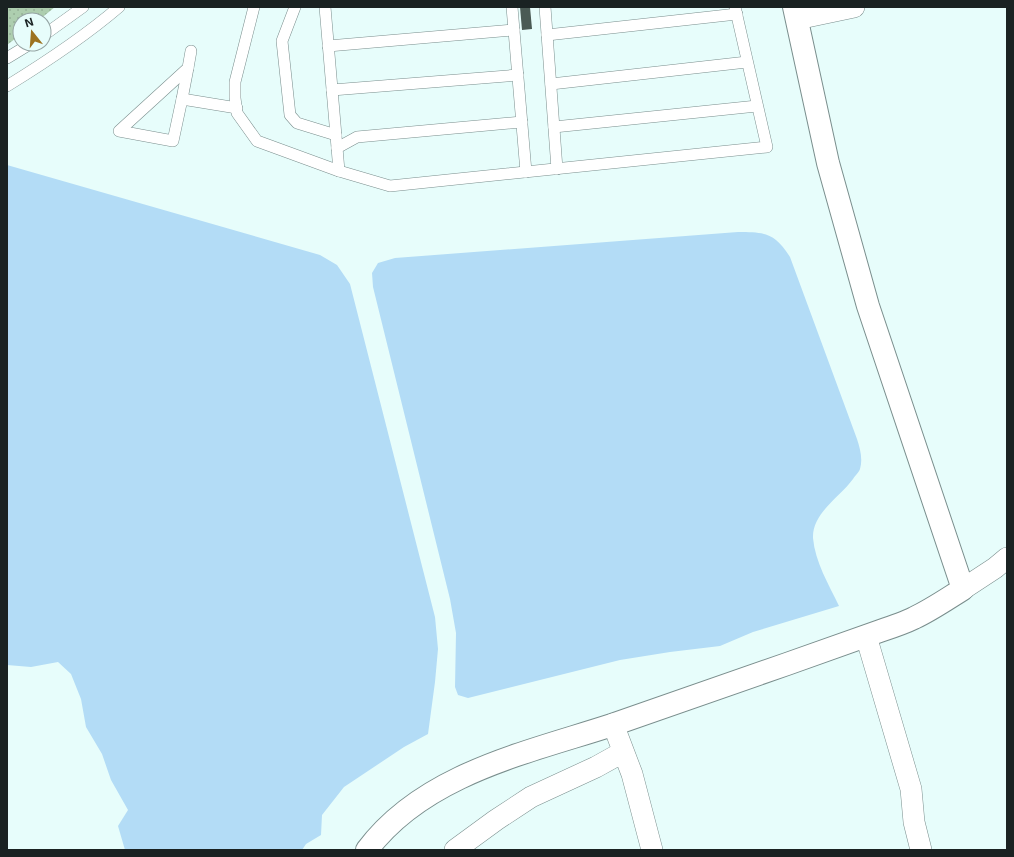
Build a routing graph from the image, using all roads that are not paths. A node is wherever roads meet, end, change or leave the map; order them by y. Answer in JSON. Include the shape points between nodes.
{"nodes":[{"id":1,"x":83,"y":7,"type":"edge"},
{"id":2,"x":119,"y":7,"type":"edge"},
{"id":3,"x":254,"y":7,"type":"edge"},
{"id":4,"x":295,"y":7,"type":"edge"},
{"id":5,"x":325,"y":7,"type":"edge"},
{"id":6,"x":512,"y":7,"type":"edge"},
{"id":7,"x":545,"y":7,"type":"edge"},
{"id":8,"x":854,"y":7,"type":"edge"},
{"id":9,"x":736,"y":10,"type":"edge"},
{"id":10,"x":795,"y":13,"type":"edge"},
{"id":11,"x":52,"y":29,"type":"edge"},
{"id":12,"x":514,"y":30,"type":"junction"},
{"id":13,"x":547,"y":35,"type":"junction"},
{"id":14,"x":328,"y":46,"type":"junction"},
{"id":15,"x":191,"y":51,"type":"dead end"},
{"id":16,"x":17,"y":52,"type":"edge"},
{"id":17,"x":7,"y":58,"type":"edge"},
{"id":18,"x":747,"y":62,"type":"junction"},
{"id":19,"x":188,"y":68,"type":"junction"},
{"id":20,"x":518,"y":76,"type":"junction"},
{"id":21,"x":551,"y":84,"type":"junction"},
{"id":22,"x":7,"y":86,"type":"edge"},
{"id":23,"x":332,"y":90,"type":"junction"},
{"id":24,"x":182,"y":99,"type":"junction"},
{"id":25,"x":757,"y":106,"type":"junction"},
{"id":26,"x":237,"y":108,"type":"junction"},
{"id":27,"x":522,"y":122,"type":"junction"},
{"id":28,"x":554,"y":127,"type":"junction"},
{"id":29,"x":336,"y":135,"type":"junction"},
{"id":30,"x":337,"y":148,"type":"junction"},
{"id":31,"x":557,"y":169,"type":"junction"},
{"id":32,"x":339,"y":171,"type":"junction"},
{"id":33,"x":526,"y":172,"type":"junction"},
{"id":34,"x":1007,"y":558,"type":"edge"},
{"id":35,"x":963,"y":589,"type":"junction"},
{"id":36,"x":866,"y":636,"type":"junction"},
{"id":37,"x":613,"y":724,"type":"junction"},
{"id":38,"x":623,"y":752,"type":"junction"},
{"id":39,"x":367,"y":850,"type":"edge"},
{"id":40,"x":455,"y":850,"type":"edge"},
{"id":41,"x":652,"y":850,"type":"edge"},
{"id":42,"x":921,"y":850,"type":"edge"}],
"edges":[{"from":1,"to":11,"type":"lane"},
{"from":2,"to":22,"type":"lane","via":[[48,61]]},
{"from":3,"to":26,"type":"lane","via":[[235,82]]},
{"from":4,"to":29,"type":"lane","via":[[282,41],[290,115],[297,123]]},
{"from":5,"to":14,"type":"lane"},
{"from":6,"to":12,"type":"lane"},
{"from":7,"to":13,"type":"lane"},
{"from":8,"to":10,"type":"street"},
{"from":9,"to":13,"type":"lane"},
{"from":9,"to":18,"type":"lane"},
{"from":10,"to":35,"type":"street","via":[[828,163],[868,306]]},
{"from":12,"to":14,"type":"lane"},
{"from":12,"to":20,"type":"lane"},
{"from":13,"to":21,"type":"lane"},
{"from":14,"to":23,"type":"lane"},
{"from":15,"to":19,"type":"lane"},
{"from":16,"to":17,"type":"lane"},
{"from":18,"to":21,"type":"lane"},
{"from":18,"to":25,"type":"lane"},
{"from":19,"to":24,"type":"lane"},
{"from":19,"to":24,"type":"lane","via":[[119,131],[173,142]]},
{"from":20,"to":23,"type":"lane"},
{"from":20,"to":27,"type":"lane"},
{"from":21,"to":28,"type":"lane"},
{"from":23,"to":29,"type":"lane"},
{"from":24,"to":26,"type":"lane"},
{"from":25,"to":28,"type":"lane"},
{"from":25,"to":31,"type":"lane","via":[[767,147]]},
{"from":26,"to":32,"type":"lane","via":[[237,113],[257,141]]},
{"from":27,"to":30,"type":"lane","via":[[357,137]]},
{"from":27,"to":33,"type":"lane"},
{"from":28,"to":31,"type":"lane"},
{"from":29,"to":30,"type":"lane"},
{"from":30,"to":32,"type":"lane"},
{"from":31,"to":33,"type":"lane"},
{"from":32,"to":33,"type":"lane","via":[[390,186]]},
{"from":34,"to":35,"type":"street"},
{"from":35,"to":36,"type":"street","via":[[914,618]]},
{"from":36,"to":37,"type":"street"},
{"from":36,"to":42,"type":"street","via":[[911,789],[914,822]]},
{"from":37,"to":38,"type":"street"},
{"from":37,"to":39,"type":"street","via":[[486,766],[434,791],[395,819]]},
{"from":38,"to":40,"type":"street","via":[[531,797]]},
{"from":38,"to":41,"type":"street","via":[[632,774]]}]}
